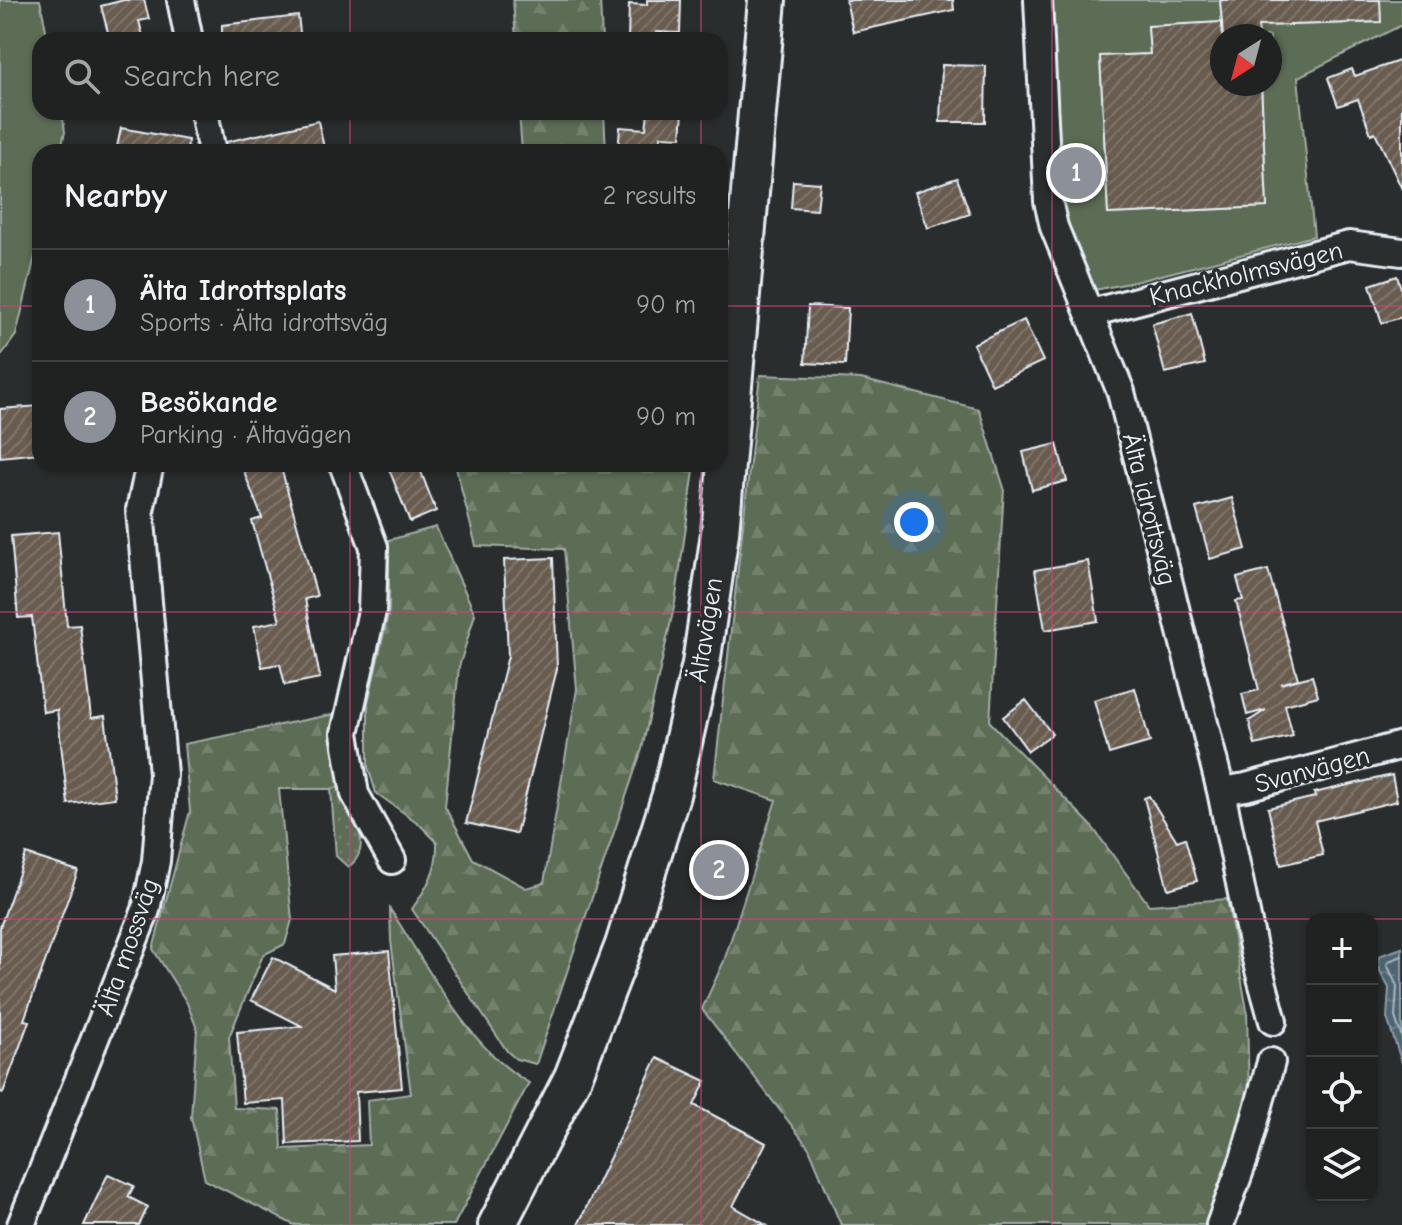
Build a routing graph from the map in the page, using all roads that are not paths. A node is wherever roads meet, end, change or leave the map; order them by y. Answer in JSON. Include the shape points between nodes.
{"nodes":[{"id":1,"x":181,"y":0,"type":"edge"},
{"id":2,"x":767,"y":0,"type":"edge"},
{"id":3,"x":1038,"y":0,"type":"edge"},
{"id":4,"x":187,"y":32,"type":"edge"},
{"id":5,"x":206,"y":120,"type":"edge"},
{"id":6,"x":210,"y":144,"type":"edge"},
{"id":7,"x":1402,"y":252,"type":"edge"},
{"id":8,"x":1091,"y":313,"type":"junction"},
{"id":9,"x":728,"y":442,"type":"edge"},
{"id":10,"x":148,"y":472,"type":"edge"},
{"id":11,"x":346,"y":472,"type":"edge"},
{"id":12,"x":725,"y":472,"type":"edge"},
{"id":13,"x":1402,"y":745,"type":"edge"},
{"id":14,"x":1221,"y":791,"type":"junction"},
{"id":15,"x":392,"y":860,"type":"dead end"},
{"id":16,"x":1273,"y":1021,"type":"dead end"},
{"id":17,"x":1271,"y":1062,"type":"dead end"},
{"id":18,"x":21,"y":1225,"type":"edge"},
{"id":19,"x":497,"y":1225,"type":"edge"},
{"id":20,"x":1220,"y":1225,"type":"edge"}],
"edges":[{"from":1,"to":4,"type":"street"},
{"from":2,"to":9,"type":"main road","name":"Ältavägen"},
{"from":3,"to":8,"type":"street","name":"Älta idrottsväg","via":[[1048,201]]},
{"from":5,"to":6,"type":"street"},
{"from":7,"to":8,"type":"street","name":"Knackholmsvägen","via":[[1349,245]]},
{"from":8,"to":14,"type":"street","name":"Älta idrottsväg","via":[[1121,392]]},
{"from":10,"to":18,"type":"street","name":"Älta mossväg","via":[[140,510],[163,774],[156,861],[146,910]]},
{"from":11,"to":15,"type":"street","via":[[374,547],[372,611],[345,733],[355,794]]},
{"from":12,"to":19,"type":"main road","name":"Ältavägen","via":[[701,664],[671,795],[624,945],[573,1077]]},
{"from":13,"to":14,"type":"street","name":"Svanvägen"},
{"from":14,"to":16,"type":"street","name":"Älta idrottsväg"},
{"from":17,"to":20,"type":"street"}]}
